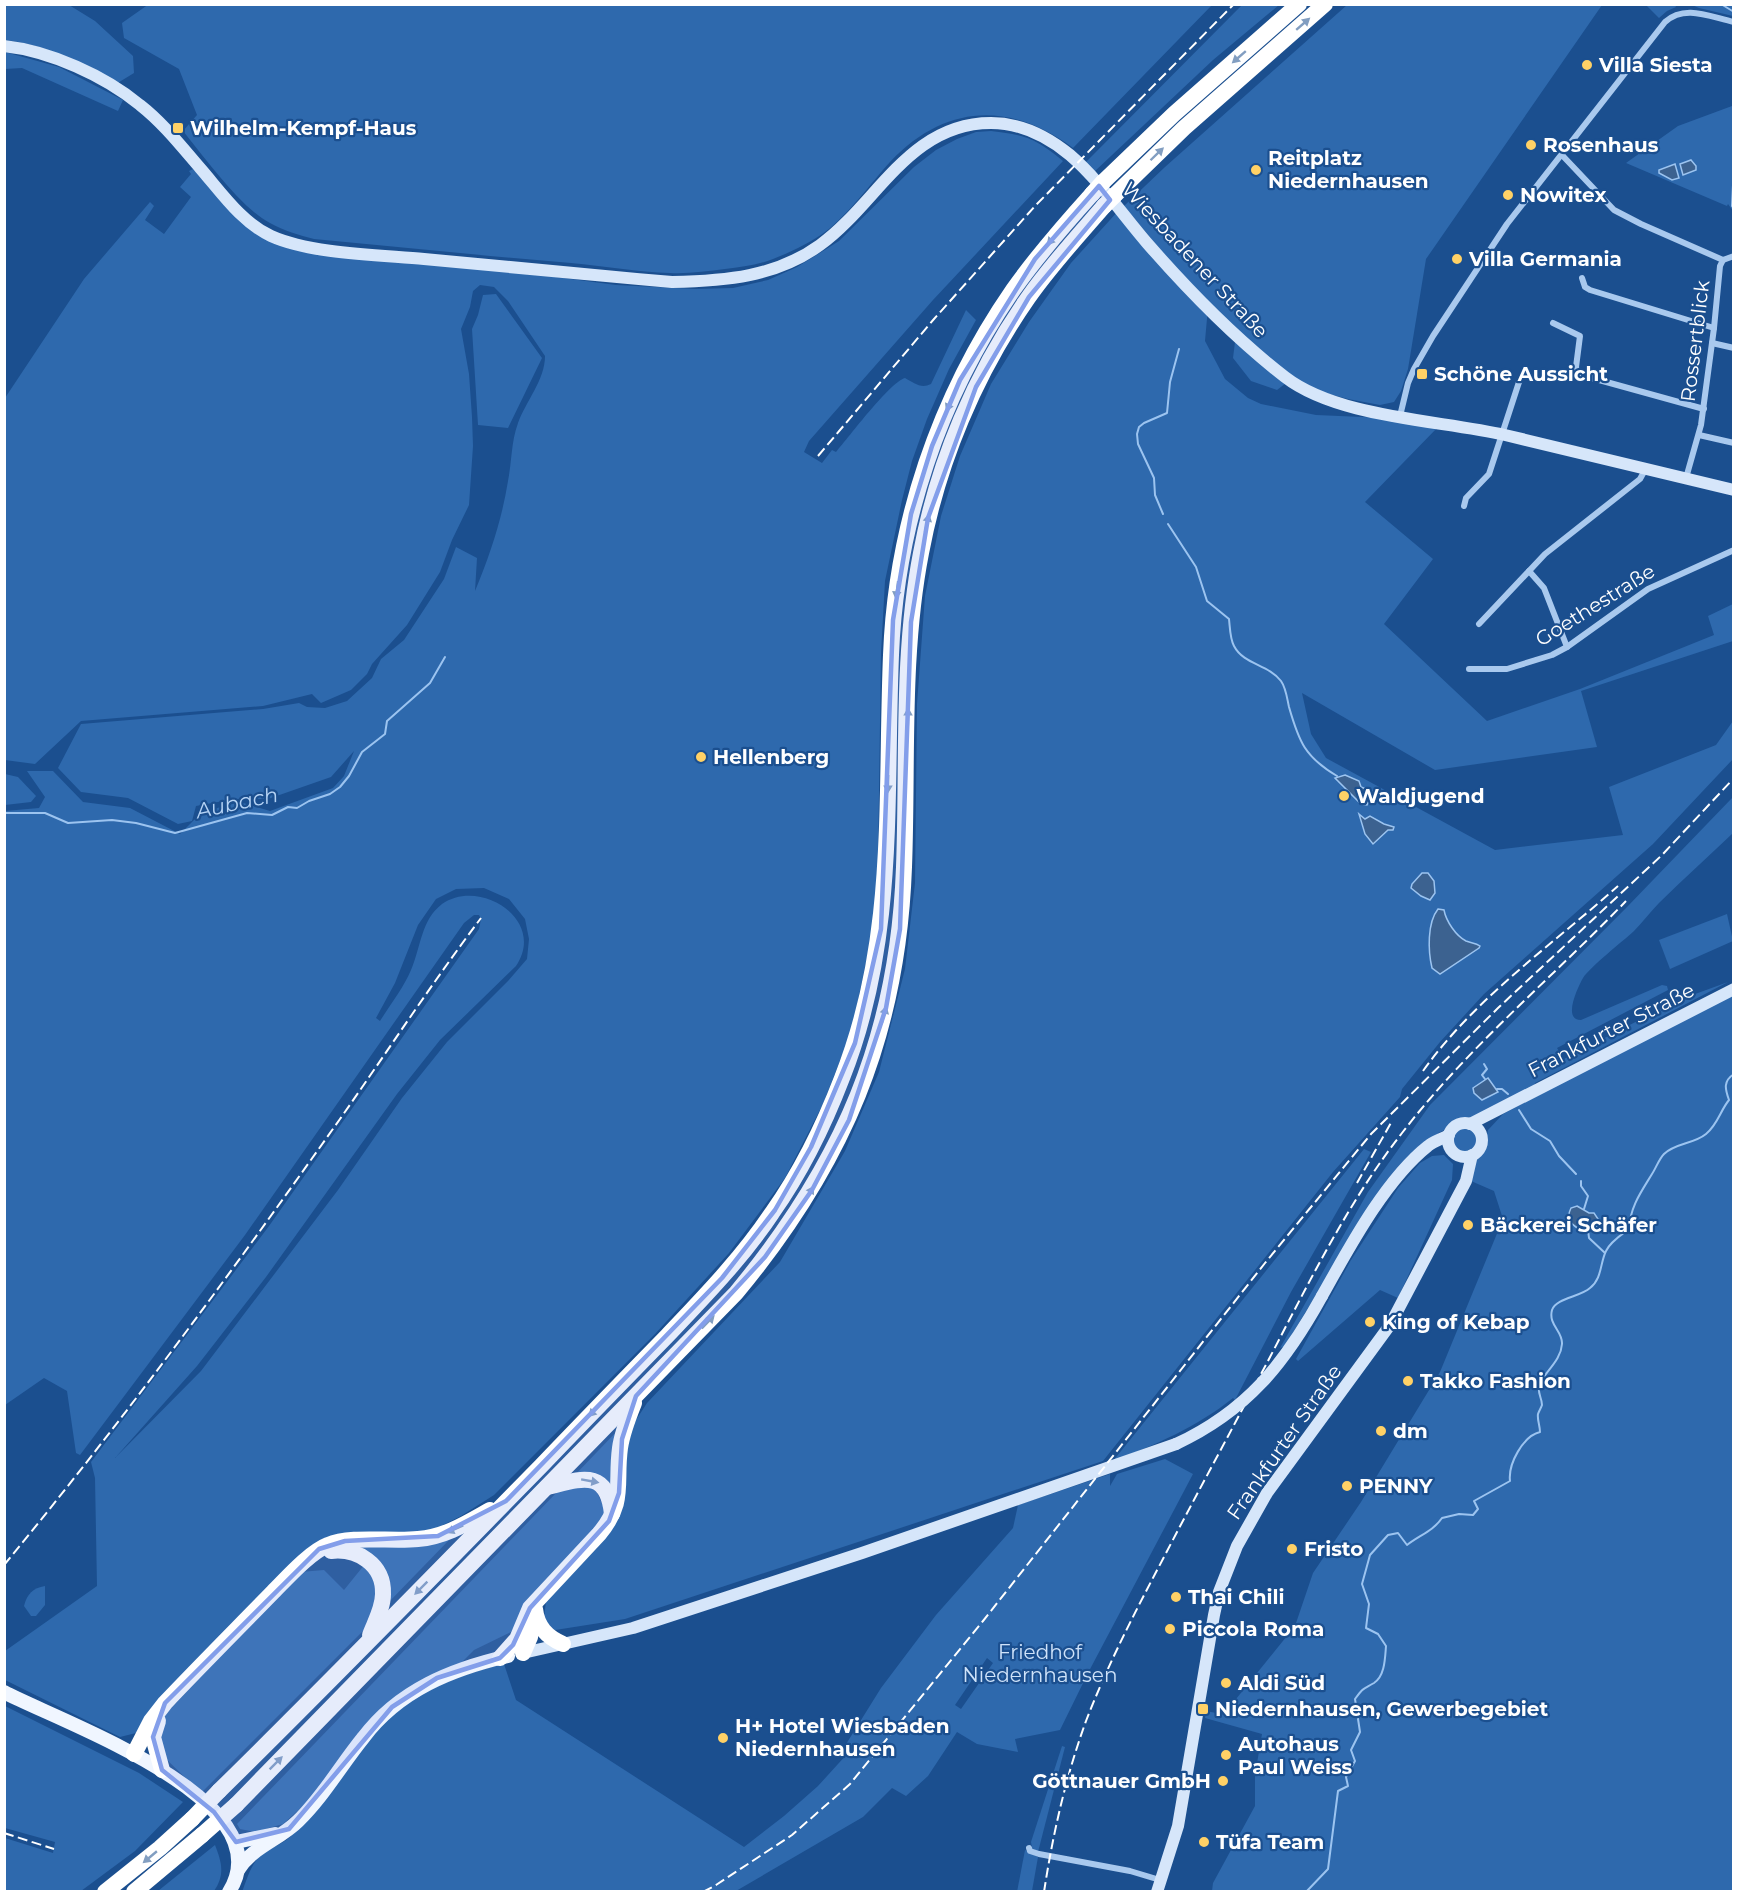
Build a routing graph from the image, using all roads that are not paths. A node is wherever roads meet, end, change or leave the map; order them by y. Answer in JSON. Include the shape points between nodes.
{"nodes":[{"id":1,"x":1299,"y":4,"type":"edge"},
{"id":2,"x":1325,"y":4,"type":"edge"},
{"id":3,"x":1683,"y":8,"type":"edge"},
{"id":4,"x":1734,"y":22,"type":"edge"},
{"id":5,"x":4,"y":46,"type":"edge"},
{"id":6,"x":1561,"y":154,"type":"junction"},
{"id":7,"x":1734,"y":256,"type":"edge"},
{"id":8,"x":1723,"y":260,"type":"junction"},
{"id":9,"x":1582,"y":278,"type":"dead end"},
{"id":10,"x":1553,"y":323,"type":"dead end"},
{"id":11,"x":1714,"y":328,"type":"junction"},
{"id":12,"x":1712,"y":343,"type":"junction"},
{"id":13,"x":1734,"y":348,"type":"edge"},
{"id":14,"x":1525,"y":372,"type":"dead end"},
{"id":15,"x":1704,"y":409,"type":"junction"},
{"id":16,"x":1400,"y":416,"type":"junction"},
{"id":17,"x":1503,"y":435,"type":"junction"},
{"id":18,"x":1699,"y":435,"type":"junction"},
{"id":19,"x":1734,"y":442,"type":"edge"},
{"id":20,"x":1645,"y":470,"type":"junction"},
{"id":21,"x":1686,"y":478,"type":"junction"},
{"id":22,"x":1734,"y":490,"type":"edge"},
{"id":23,"x":1464,"y":506,"type":"dead end"},
{"id":24,"x":1734,"y":550,"type":"edge"},
{"id":25,"x":1529,"y":571,"type":"junction"},
{"id":26,"x":1479,"y":624,"type":"dead end"},
{"id":27,"x":1567,"y":647,"type":"junction"},
{"id":28,"x":1469,"y":669,"type":"dead end"},
{"id":29,"x":1734,"y":989,"type":"edge"},
{"id":30,"x":1507,"y":1106,"type":"junction"},
{"id":31,"x":1470,"y":1124,"type":"junction"},
{"id":32,"x":1480,"y":1133,"type":"junction"},
{"id":33,"x":1452,"y":1146,"type":"junction"},
{"id":34,"x":1472,"y":1155,"type":"junction"},
{"id":35,"x":1462,"y":1186,"type":"junction"},
{"id":36,"x":636,"y":1396,"type":"junction"},
{"id":37,"x":546,"y":1488,"type":"junction"},
{"id":38,"x":506,"y":1501,"type":"junction"},
{"id":39,"x":612,"y":1514,"type":"junction"},
{"id":40,"x":310,"y":1558,"type":"junction"},
{"id":41,"x":536,"y":1604,"type":"junction"},
{"id":42,"x":522,"y":1627,"type":"junction"},
{"id":43,"x":367,"y":1641,"type":"junction"},
{"id":44,"x":563,"y":1644,"type":"junction"},
{"id":45,"x":523,"y":1653,"type":"junction"},
{"id":46,"x":500,"y":1658,"type":"junction"},
{"id":47,"x":4,"y":1692,"type":"edge"},
{"id":48,"x":165,"y":1703,"type":"junction"},
{"id":49,"x":153,"y":1737,"type":"junction"},
{"id":50,"x":134,"y":1754,"type":"junction"},
{"id":51,"x":162,"y":1770,"type":"junction"},
{"id":52,"x":289,"y":1829,"type":"junction"},
{"id":53,"x":236,"y":1842,"type":"junction"},
{"id":54,"x":264,"y":1846,"type":"junction"},
{"id":55,"x":1029,"y":1848,"type":"dead end"},
{"id":56,"x":238,"y":1870,"type":"junction"},
{"id":57,"x":1159,"y":1886,"type":"edge"},
{"id":58,"x":105,"y":1892,"type":"edge"},
{"id":59,"x":134,"y":1892,"type":"edge"},
{"id":60,"x":229,"y":1892,"type":"edge"}],
"edges":[{"from":1,"to":38,"type":"highway","one_way":true,"via":[[1097,188],[1035,259],[994,318],[955,391],[932,446],[903,549],[893,620],[886,865],[880,929],[866,1004],[829,1110],[775,1210],[740,1257]]},
{"from":36,"to":2,"type":"highway","one_way":true,"via":[[736,1293],[786,1228],[825,1166],[863,1085],[886,1008],[900,929],[911,622],[921,552],[953,441],[976,387],[1016,316],[1050,269],[1110,201],[1184,128]]},
{"from":3,"to":4,"type":"street"},
{"from":3,"to":6,"type":"street","via":[[1665,22]]},
{"from":5,"to":16,"type":"main road","name":"Wiesbadener Straße","via":[[60,61],[130,97],[162,124],[237,210],[258,229],[283,241],[345,252],[672,282],[753,276],[785,265],[819,246],[896,167],[922,146],[967,126],[1016,125],[1040,134],[1068,153],[1150,247],[1274,368],[1290,380],[1343,404]]},
{"from":6,"to":8,"type":"street","name":"Rossertblick","via":[[1614,210]]},
{"from":6,"to":16,"type":"street","via":[[1507,224],[1433,336],[1409,378]]},
{"from":7,"to":8,"type":"street"},
{"from":8,"to":11,"type":"street","name":"Rossertblick"},
{"from":9,"to":11,"type":"street","via":[[1590,290]]},
{"from":10,"to":15,"type":"street","via":[[1580,336],[1576,367],[1581,375]]},
{"from":11,"to":12,"type":"street","name":"Rossertblick"},
{"from":12,"to":13,"type":"street"},
{"from":12,"to":15,"type":"street","name":"Rossertblick"},
{"from":14,"to":17,"type":"street"},
{"from":15,"to":18,"type":"street","name":"Rossertblick"},
{"from":16,"to":17,"type":"main road","name":"Wiesbadener Straße"},
{"from":17,"to":20,"type":"main road","name":"Wiesbadener Straße"},
{"from":17,"to":23,"type":"street","via":[[1489,474],[1466,498]]},
{"from":18,"to":19,"type":"street"},
{"from":18,"to":21,"type":"street","name":"Rossertblick"},
{"from":20,"to":21,"type":"main road","name":"Wiesbadener Straße"},
{"from":20,"to":25,"type":"street","via":[[1640,479]]},
{"from":21,"to":22,"type":"main road","name":"Wiesbadener Straße"},
{"from":24,"to":27,"type":"street","name":"Goethestraße","via":[[1648,589]]},
{"from":25,"to":26,"type":"street"},
{"from":25,"to":27,"type":"street","via":[[1544,588]]},
{"from":27,"to":28,"type":"street","name":"Goethestraße","via":[[1507,669]]},
{"from":29,"to":30,"type":"main road","name":"Frankfurter Straße"},
{"from":30,"to":31,"type":"main road","name":"Frankfurter Straße"},
{"from":30,"to":32,"type":"main road","name":"Frankfurter Straße"},
{"from":31,"to":32,"type":"main road"},
{"from":31,"to":33,"type":"main road","via":[[1455,1126]]},
{"from":32,"to":34,"type":"main road","via":[[1480,1148]]},
{"from":33,"to":34,"type":"main road","via":[[1462,1156]]},
{"from":33,"to":35,"type":"main road","via":[[1463,1173]]},
{"from":33,"to":44,"type":"main road","bridge":true,"via":[[1421,1152],[1405,1169],[1364,1224],[1285,1357],[1259,1387],[1217,1422],[1176,1444],[862,1553],[633,1628]]},
{"from":34,"to":35,"type":"main road","name":"Frankfurter Straße"},
{"from":35,"to":57,"type":"main road","name":"Frankfurter Straße","via":[[1390,1325],[1267,1493],[1230,1562],[1214,1615],[1178,1826]]},
{"from":36,"to":37,"type":"highway"},
{"from":36,"to":39,"type":"highway","via":[[620,1448],[619,1493]]},
{"from":37,"to":39,"type":"highway","one_way":true,"via":[[594,1480],[605,1488]]},
{"from":59,"to":37,"type":"highway","one_way":true,"bridge":true,"via":[[236,1805]]},
{"from":38,"to":40,"type":"highway","one_way":true,"via":[[438,1536],[336,1542]]},
{"from":38,"to":43,"type":"highway","one_way":true},
{"from":39,"to":41,"type":"highway"},
{"from":40,"to":43,"type":"highway","via":[[330,1551],[352,1552],[363,1556],[378,1572],[382,1605]]},
{"from":40,"to":48,"type":"highway"},
{"from":41,"to":42,"type":"highway","via":[[530,1608]]},
{"from":41,"to":44,"type":"highway","via":[[538,1623]]},
{"from":41,"to":45,"type":"highway"},
{"from":42,"to":45,"type":"highway"},
{"from":42,"to":46,"type":"highway","via":[[513,1645]]},
{"from":43,"to":58,"type":"highway","one_way":true,"bridge":true,"via":[[192,1819]]},
{"from":44,"to":45,"type":"main road"},
{"from":45,"to":46,"type":"main road"},
{"from":46,"to":52,"type":"main road","via":[[437,1678],[393,1707],[364,1736],[316,1801]]},
{"from":47,"to":50,"type":"main road"},
{"from":48,"to":49,"type":"highway"},
{"from":48,"to":50,"type":"highway"},
{"from":49,"to":50,"type":"highway","via":[[147,1747]]},
{"from":49,"to":51,"type":"highway"},
{"from":50,"to":51,"type":"main road"},
{"from":51,"to":53,"type":"main road","via":[[214,1812]]},
{"from":52,"to":53,"type":"main road"},
{"from":52,"to":54,"type":"main road"},
{"from":53,"to":54,"type":"main road","via":[[246,1848]]},
{"from":53,"to":56,"type":"main road"},
{"from":54,"to":56,"type":"main road"},
{"from":55,"to":57,"type":"street","name":"Frankfurter Straße","via":[[1039,1854],[1130,1871]]},
{"from":56,"to":60,"type":"main road"}]}
